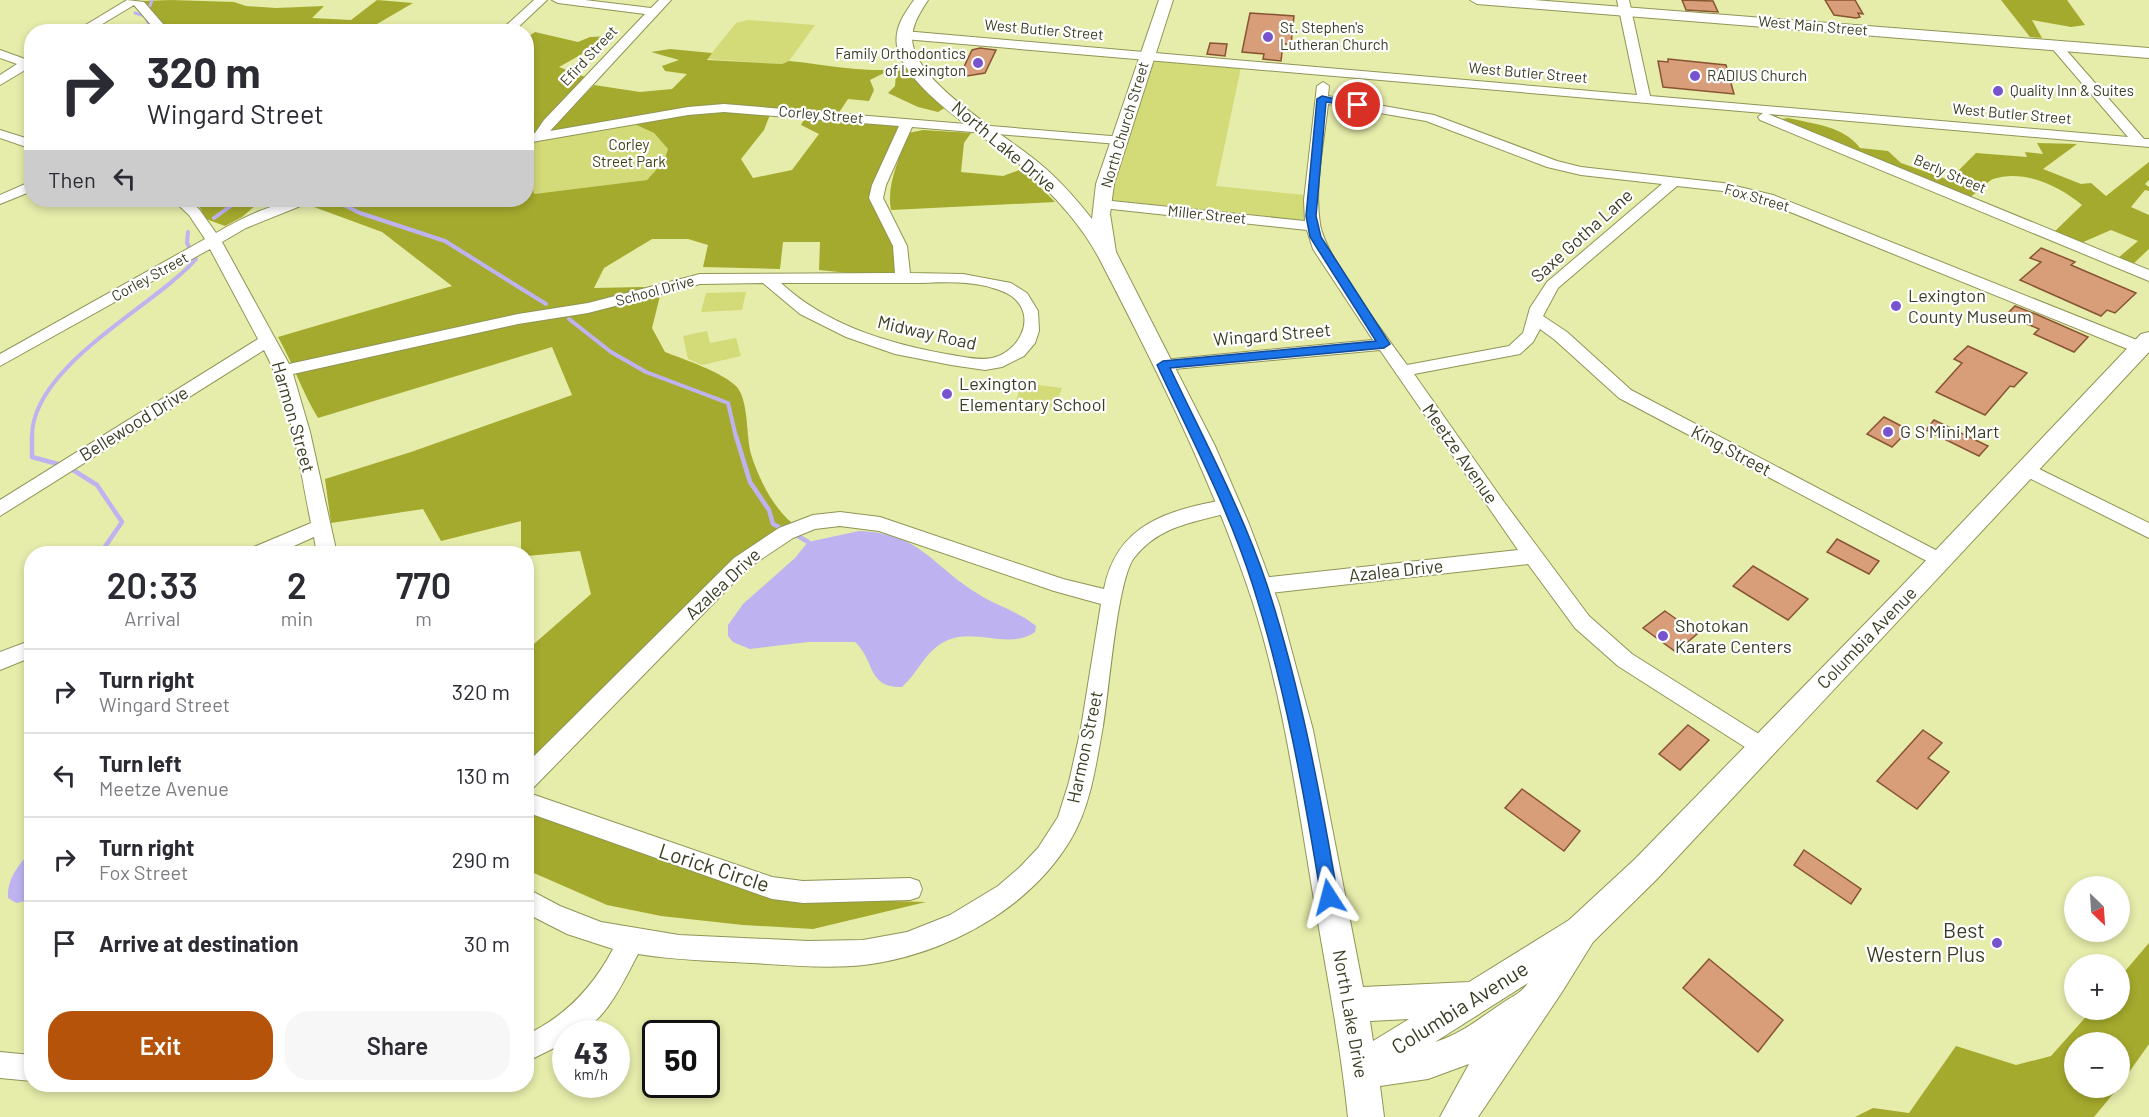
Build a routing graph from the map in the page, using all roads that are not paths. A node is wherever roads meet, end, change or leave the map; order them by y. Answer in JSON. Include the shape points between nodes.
{"nodes":[{"id":1,"x":541,"y":0,"type":"edge"},
{"id":2,"x":558,"y":0,"type":"edge"},
{"id":3,"x":665,"y":0,"type":"edge"},
{"id":4,"x":921,"y":0,"type":"edge"},
{"id":5,"x":1166,"y":0,"type":"edge"},
{"id":6,"x":1477,"y":0,"type":"edge"},
{"id":7,"x":134,"y":1,"type":"edge"},
{"id":8,"x":1624,"y":6,"type":"edge"},
{"id":9,"x":654,"y":12,"type":"junction"},
{"id":10,"x":94,"y":24,"type":"edge"},
{"id":11,"x":157,"y":24,"type":"edge"},
{"id":12,"x":514,"y":24,"type":"edge"},
{"id":13,"x":904,"y":35,"type":"junction"},
{"id":14,"x":2056,"y":46,"type":"junction"},
{"id":15,"x":2149,"y":53,"type":"edge"},
{"id":16,"x":0,"y":54,"type":"edge"},
{"id":17,"x":1146,"y":56,"type":"junction"},
{"id":18,"x":24,"y":61,"type":"edge"},
{"id":19,"x":24,"y":64,"type":"edge"},
{"id":20,"x":1325,"y":72,"type":"junction"},
{"id":21,"x":2,"y":78,"type":"edge"},
{"id":22,"x":1322,"y":99,"type":"junction"},
{"id":23,"x":1645,"y":100,"type":"junction"},
{"id":24,"x":1737,"y":108,"type":"junction"},
{"id":25,"x":907,"y":123,"type":"junction"},
{"id":26,"x":986,"y":130,"type":"junction"},
{"id":27,"x":0,"y":134,"type":"edge"},
{"id":28,"x":534,"y":137,"type":"edge"},
{"id":29,"x":534,"y":138,"type":"edge"},
{"id":30,"x":1118,"y":140,"type":"junction"},
{"id":31,"x":24,"y":142,"type":"edge"},
{"id":32,"x":2144,"y":142,"type":"edge"},
{"id":33,"x":1672,"y":183,"type":"junction"},
{"id":34,"x":24,"y":188,"type":"edge"},
{"id":35,"x":0,"y":200,"type":"edge"},
{"id":36,"x":1102,"y":204,"type":"junction"},
{"id":37,"x":188,"y":207,"type":"edge"},
{"id":38,"x":262,"y":207,"type":"edge"},
{"id":39,"x":286,"y":207,"type":"edge"},
{"id":40,"x":242,"y":225,"type":"junction"},
{"id":41,"x":1313,"y":226,"type":"junction"},
{"id":42,"x":214,"y":242,"type":"junction"},
{"id":43,"x":1106,"y":252,"type":"junction"},
{"id":44,"x":2149,"y":276,"type":"edge"},
{"id":45,"x":766,"y":278,"type":"junction"},
{"id":46,"x":903,"y":278,"type":"junction"},
{"id":47,"x":1536,"y":319,"type":"junction"},
{"id":48,"x":268,"y":340,"type":"junction"},
{"id":49,"x":1384,"y":344,"type":"junction"},
{"id":50,"x":2145,"y":344,"type":"edge"},
{"id":51,"x":0,"y":361,"type":"edge"},
{"id":52,"x":1163,"y":365,"type":"junction"},
{"id":53,"x":284,"y":371,"type":"junction"},
{"id":54,"x":1403,"y":371,"type":"junction"},
{"id":55,"x":2027,"y":469,"type":"junction"},
{"id":56,"x":1228,"y":506,"type":"junction"},
{"id":57,"x":0,"y":509,"type":"edge"},
{"id":58,"x":321,"y":526,"type":"junction"},
{"id":59,"x":2149,"y":531,"type":"edge"},
{"id":60,"x":275,"y":546,"type":"edge"},
{"id":61,"x":325,"y":546,"type":"edge"},
{"id":62,"x":1533,"y":556,"type":"junction"},
{"id":63,"x":1940,"y":561,"type":"junction"},
{"id":64,"x":1260,"y":586,"type":"junction"},
{"id":65,"x":1111,"y":599,"type":"junction"},
{"id":66,"x":24,"y":651,"type":"edge"},
{"id":67,"x":0,"y":661,"type":"edge"},
{"id":68,"x":1762,"y":748,"type":"junction"},
{"id":69,"x":534,"y":772,"type":"edge"},
{"id":70,"x":534,"y":805,"type":"edge"},
{"id":71,"x":910,"y":889,"type":"dead end"},
{"id":72,"x":534,"y":904,"type":"edge"},
{"id":73,"x":1581,"y":932,"type":"junction"},
{"id":74,"x":630,"y":943,"type":"junction"},
{"id":75,"x":1545,"y":989,"type":"junction"},
{"id":76,"x":1476,"y":999,"type":"junction"},
{"id":77,"x":1350,"y":1005,"type":"junction"},
{"id":78,"x":534,"y":1043,"type":"edge"},
{"id":79,"x":0,"y":1065,"type":"edge"},
{"id":80,"x":24,"y":1067,"type":"edge"},
{"id":81,"x":1361,"y":1070,"type":"junction"},
{"id":82,"x":1366,"y":1117,"type":"edge"},
{"id":83,"x":1458,"y":1117,"type":"edge"}],
"edges":[{"from":1,"to":12,"type":"street"},
{"from":2,"to":9,"type":"street"},
{"from":3,"to":9,"type":"street","name":"Efird Street"},
{"from":4,"to":13,"type":"main road"},
{"from":5,"to":17,"type":"main road","name":"North Church Street"},
{"from":6,"to":8,"type":"main road","name":"West Main Street"},
{"from":7,"to":10,"type":"street"},
{"from":7,"to":11,"type":"street"},
{"from":8,"to":14,"type":"main road","name":"West Main Street"},
{"from":8,"to":23,"type":"street"},
{"from":9,"to":28,"type":"street","name":"Efird Street"},
{"from":13,"to":17,"type":"street","name":"West Butler Street"},
{"from":13,"to":26,"type":"main road","name":"North Lake Drive","via":[[907,53],[918,72]]},
{"from":14,"to":15,"type":"main road","name":"West Main Street"},
{"from":14,"to":32,"type":"street"},
{"from":16,"to":18,"type":"street"},
{"from":17,"to":20,"type":"street","name":"West Butler Street"},
{"from":17,"to":30,"type":"main road","name":"North Church Street"},
{"from":19,"to":21,"type":"street"},
{"from":20,"to":22,"type":"street","name":"Meetze Avenue"},
{"from":20,"to":23,"type":"street","name":"West Butler Street"},
{"from":22,"to":33,"type":"street","name":"Fox Street","via":[[1430,118],[1562,167]]},
{"from":22,"to":41,"type":"street","name":"Meetze Avenue","via":[[1311,200]]},
{"from":23,"to":24,"type":"street","name":"West Butler Street"},
{"from":24,"to":32,"type":"street","name":"West Butler Street"},
{"from":24,"to":44,"type":"street","name":"Berly Street","via":[[1810,134]]},
{"from":25,"to":26,"type":"street","name":"Corley Street"},
{"from":25,"to":29,"type":"street","name":"Corley Street","via":[[716,108]]},
{"from":25,"to":46,"type":"street","via":[[876,198],[900,246]]},
{"from":26,"to":30,"type":"street","name":"Corley Street"},
{"from":26,"to":43,"type":"main road","name":"North Lake Drive","via":[[1050,182]]},
{"from":27,"to":31,"type":"street"},
{"from":30,"to":36,"type":"main road","name":"North Church Street"},
{"from":33,"to":47,"type":"street","name":"Saxe Gotha Lane","via":[[1552,285],[1540,302]]},
{"from":33,"to":50,"type":"street","name":"Fox Street","via":[[1724,187],[1768,198]]},
{"from":34,"to":35,"type":"street"},
{"from":36,"to":41,"type":"street","name":"Miller Street"},
{"from":36,"to":43,"type":"main road","name":"North Church Street"},
{"from":37,"to":42,"type":"street","name":"Harmon Street"},
{"from":38,"to":40,"type":"street"},
{"from":39,"to":40,"type":"street","name":"Corley Street"},
{"from":40,"to":42,"type":"street","name":"Corley Street"},
{"from":41,"to":49,"type":"street","name":"Meetze Avenue","via":[[1321,249]]},
{"from":42,"to":48,"type":"street","name":"Harmon Street"},
{"from":42,"to":51,"type":"street","name":"Corley Street"},
{"from":43,"to":52,"type":"main road","name":"North Lake Drive"},
{"from":45,"to":46,"type":"street","name":"School Drive"},
{"from":45,"to":46,"type":"street","name":"Midway Road","via":[[785,297],[834,325],[888,346],[931,357],[986,365],[1020,352],[1029,340],[1030,310],[1012,289],[975,279]]},
{"from":45,"to":53,"type":"street","name":"School Drive","via":[[686,281],[588,308],[518,319]]},
{"from":47,"to":54,"type":"street","name":"Saxe Gotha Lane","via":[[1531,335],[1514,350]]},
{"from":47,"to":63,"type":"street","name":"King Street","via":[[1561,336],[1625,394]]},
{"from":48,"to":53,"type":"street","name":"Harmon Street"},
{"from":48,"to":57,"type":"street","name":"Bellewood Drive"},
{"from":49,"to":52,"type":"street","name":"Wingard Street"},
{"from":49,"to":54,"type":"street","name":"Meetze Avenue"},
{"from":50,"to":55,"type":"main road","name":"Columbia Avenue"},
{"from":52,"to":56,"type":"main road","name":"North Lake Drive"},
{"from":53,"to":58,"type":"street","name":"Harmon Street"},
{"from":54,"to":62,"type":"street","name":"Meetze Avenue"},
{"from":55,"to":59,"type":"street"},
{"from":55,"to":63,"type":"main road","name":"Columbia Avenue"},
{"from":56,"to":64,"type":"main road","name":"North Lake Drive"},
{"from":56,"to":65,"type":"street","name":"Harmon Street","via":[[1180,516],[1144,533],[1118,567]]},
{"from":58,"to":60,"type":"street"},
{"from":58,"to":61,"type":"street","name":"Harmon Street"},
{"from":62,"to":64,"type":"street","name":"Azalea Drive"},
{"from":62,"to":68,"type":"street","name":"Meetze Avenue","via":[[1568,604],[1602,641],[1650,678]]},
{"from":63,"to":68,"type":"main road","name":"Columbia Avenue"},
{"from":64,"to":77,"type":"main road","name":"North Lake Drive","via":[[1299,734]]},
{"from":65,"to":69,"type":"street","name":"Azalea Drive","via":[[1061,586],[880,524],[840,519],[813,522],[786,533],[741,563]]},
{"from":65,"to":74,"type":"street","name":"Harmon Street","via":[[1093,724],[1073,809],[1064,831],[1046,856],[998,901],[949,928],[879,951],[816,952]]},
{"from":66,"to":67,"type":"street"},
{"from":68,"to":73,"type":"main road","name":"Columbia Avenue"},
{"from":70,"to":71,"type":"street","name":"Lorick Circle","via":[[772,888],[803,892]]},
{"from":72,"to":74,"type":"street","name":"Harmon Street","via":[[608,938]]},
{"from":73,"to":75,"type":"main road","name":"Columbia Avenue"},
{"from":73,"to":76,"type":"main road","name":"Columbia Avenue"},
{"from":74,"to":78,"type":"street","via":[[599,999],[580,1017]]},
{"from":75,"to":81,"type":"main road","name":"Columbia Avenue","via":[[1492,1034],[1438,1061],[1406,1068]]},
{"from":75,"to":83,"type":"main road","name":"Columbia Avenue"},
{"from":76,"to":77,"type":"main road"},
{"from":76,"to":81,"type":"main road","name":"Columbia Avenue"},
{"from":77,"to":81,"type":"main road","name":"North Lake Drive"},
{"from":79,"to":80,"type":"street"},
{"from":81,"to":82,"type":"main road","name":"North Lake Drive"}]}
